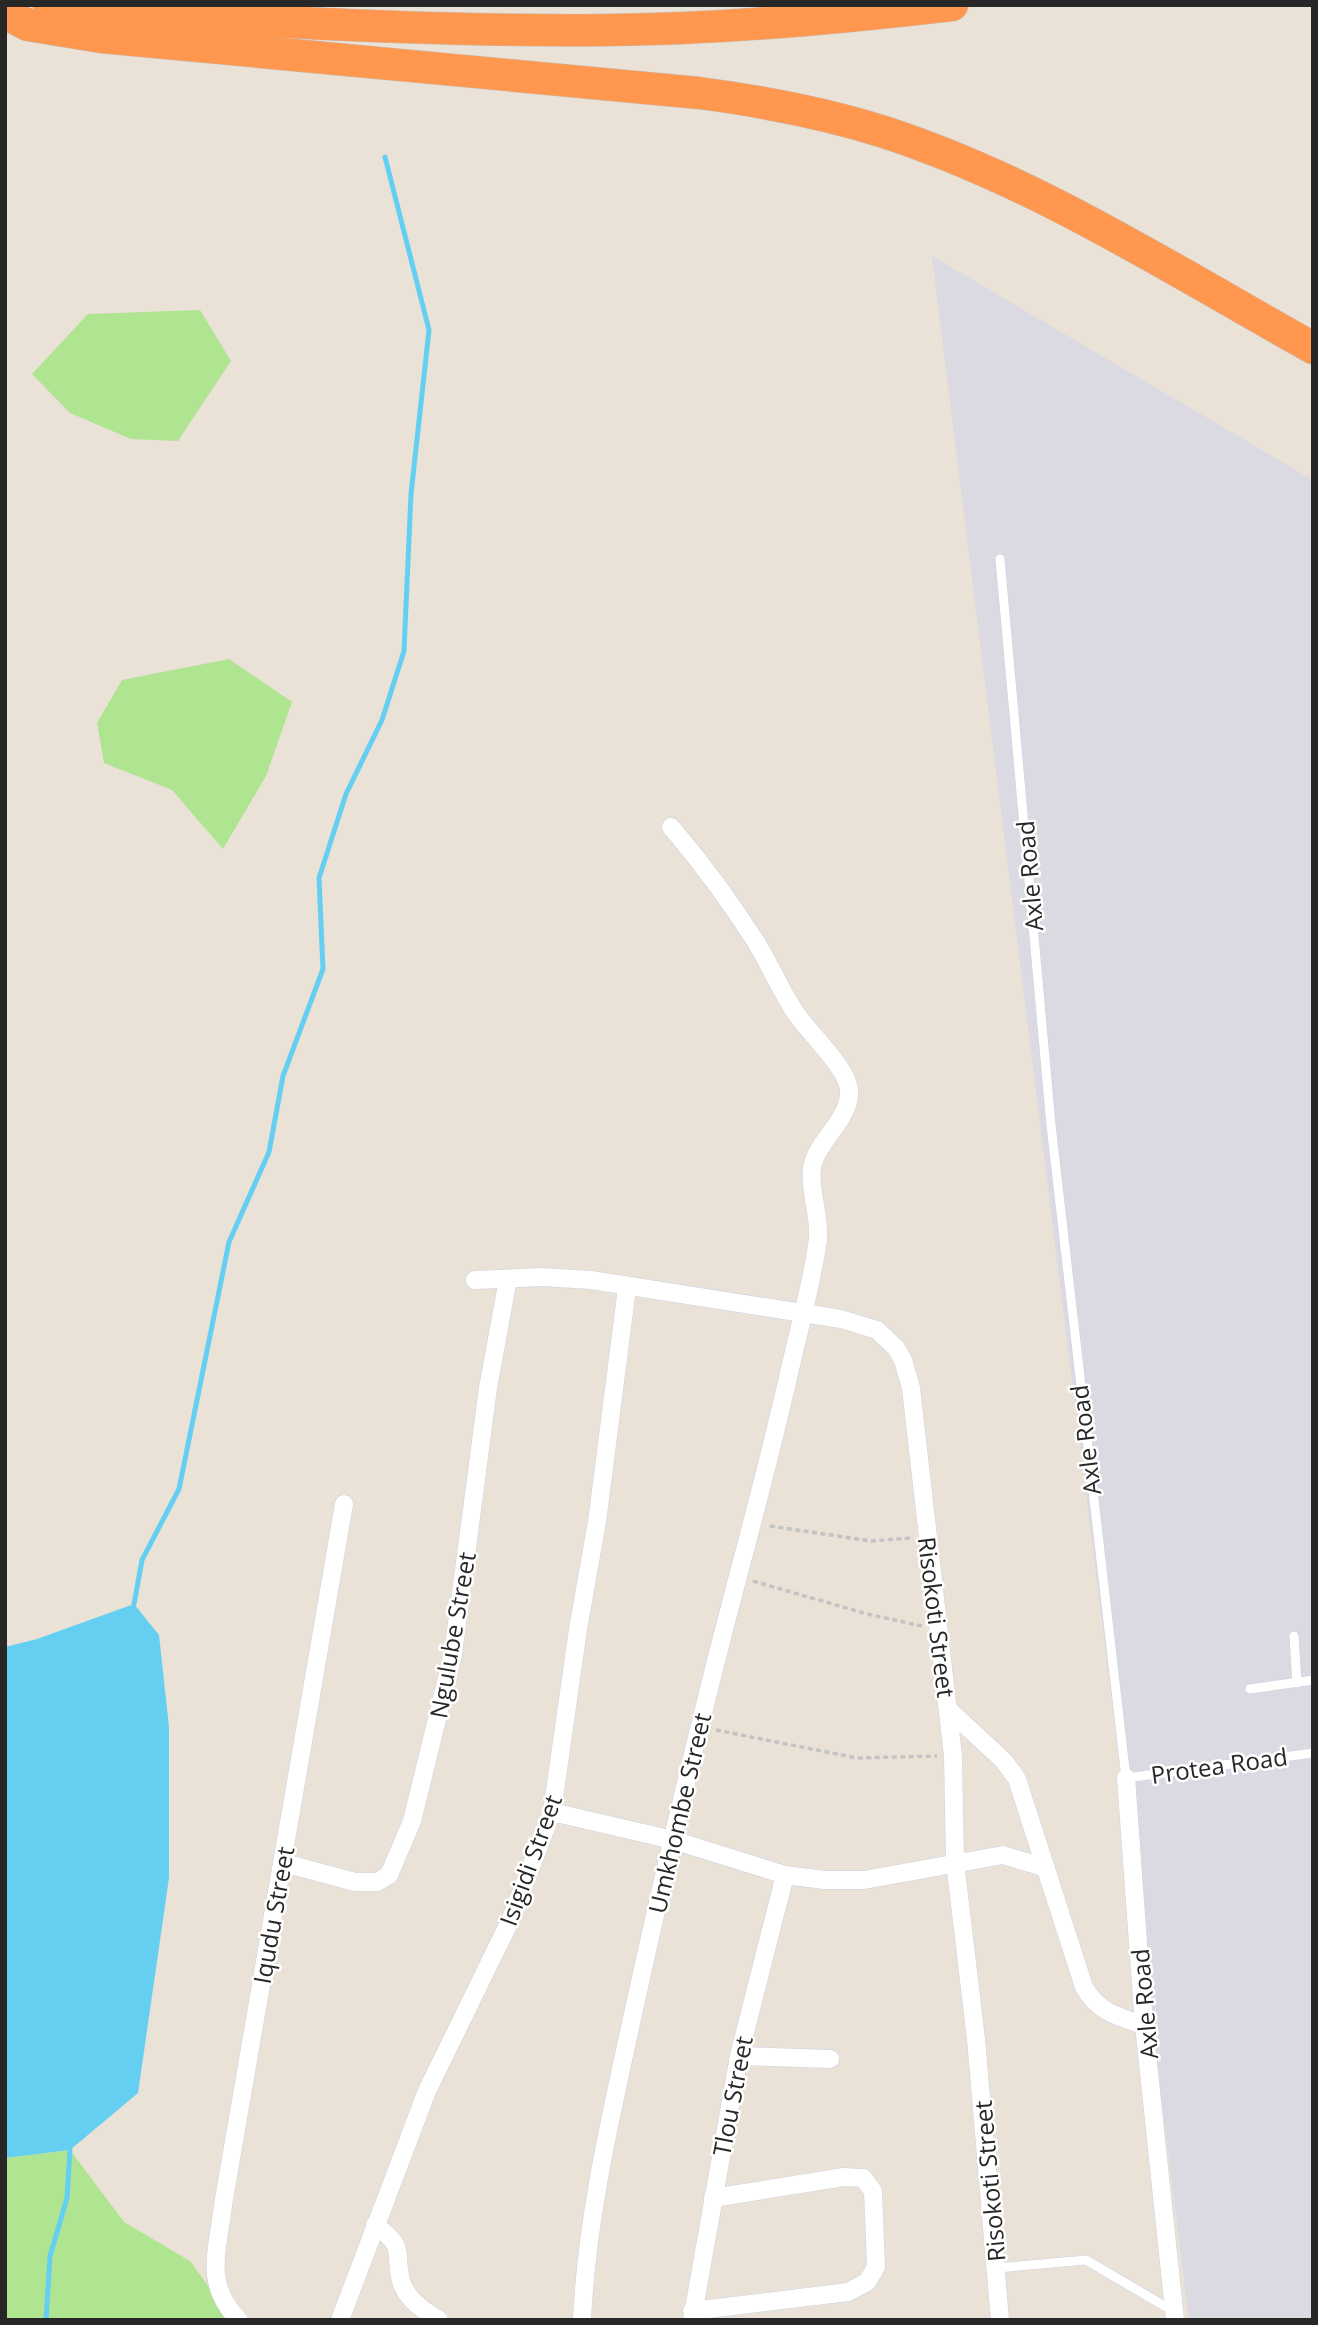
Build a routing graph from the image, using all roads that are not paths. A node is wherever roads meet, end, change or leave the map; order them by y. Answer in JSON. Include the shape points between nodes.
{"nodes":[{"id":1,"x":49,"y":5,"type":"edge"},
{"id":2,"x":952,"y":5,"type":"edge"},
{"id":3,"x":5,"y":13,"type":"edge"},
{"id":4,"x":1313,"y":348,"type":"edge"},
{"id":5,"x":1000,"y":559,"type":"dead end"},
{"id":6,"x":671,"y":827,"type":"dead end"},
{"id":7,"x":508,"y":1279,"type":"junction"},
{"id":8,"x":475,"y":1280,"type":"dead end"},
{"id":9,"x":627,"y":1288,"type":"junction"},
{"id":10,"x":803,"y":1311,"type":"junction"},
{"id":11,"x":344,"y":1504,"type":"dead end"},
{"id":12,"x":1294,"y":1636,"type":"dead end"},
{"id":13,"x":1313,"y":1680,"type":"edge"},
{"id":14,"x":1297,"y":1682,"type":"junction"},
{"id":15,"x":1250,"y":1689,"type":"dead end"},
{"id":16,"x":949,"y":1710,"type":"junction"},
{"id":17,"x":1313,"y":1753,"type":"edge"},
{"id":18,"x":1126,"y":1778,"type":"junction"},
{"id":19,"x":552,"y":1812,"type":"junction"},
{"id":20,"x":673,"y":1840,"type":"junction"},
{"id":21,"x":955,"y":1862,"type":"junction"},
{"id":22,"x":284,"y":1863,"type":"junction"},
{"id":23,"x":1046,"y":1868,"type":"junction"},
{"id":24,"x":785,"y":1875,"type":"junction"},
{"id":25,"x":1144,"y":2025,"type":"junction"},
{"id":26,"x":738,"y":2056,"type":"junction"},
{"id":27,"x":830,"y":2059,"type":"dead end"},
{"id":28,"x":712,"y":2198,"type":"junction"},
{"id":29,"x":375,"y":2225,"type":"junction"},
{"id":30,"x":997,"y":2268,"type":"junction"},
{"id":31,"x":692,"y":2315,"type":"edge"},
{"id":32,"x":1174,"y":2316,"type":"edge"},
{"id":33,"x":239,"y":2320,"type":"edge"},
{"id":34,"x":340,"y":2320,"type":"edge"},
{"id":35,"x":439,"y":2320,"type":"edge"},
{"id":36,"x":582,"y":2320,"type":"edge"},
{"id":37,"x":1000,"y":2320,"type":"edge"}],
"edges":[{"from":1,"to":2,"type":"highway","via":[[242,22],[612,30],[825,20]]},
{"from":3,"to":4,"type":"highway","via":[[28,25],[101,37],[699,93],[813,113],[880,131],[997,176]]},
{"from":5,"to":18,"type":"lane","name":"Axle Road","via":[[1054,1152]]},
{"from":6,"to":10,"type":"street","name":"Umkhombe Street","via":[[753,938],[794,1010],[846,1078],[846,1104],[813,1166],[818,1239]]},
{"from":7,"to":8,"type":"street","name":"Risokoti Street"},
{"from":7,"to":9,"type":"street","name":"Risokoti Street","via":[[591,1280]]},
{"from":7,"to":22,"type":"street","name":"Ngulube Street","via":[[488,1388],[453,1654],[404,1842],[389,1875],[370,1884]]},
{"from":9,"to":10,"type":"street","name":"Risokoti Street"},
{"from":9,"to":19,"type":"street","name":"Isigidi Street"},
{"from":10,"to":16,"type":"street","name":"Risokoti Street","via":[[877,1330],[903,1360],[911,1388]]},
{"from":10,"to":20,"type":"street","name":"Umkhombe Street","via":[[754,1523],[697,1726]]},
{"from":11,"to":22,"type":"street","name":"Iqudu Street","via":[[296,1766]]},
{"from":12,"to":14,"type":"lane"},
{"from":13,"to":14,"type":"lane"},
{"from":14,"to":15,"type":"lane"},
{"from":16,"to":21,"type":"street","name":"Risokoti Street"},
{"from":16,"to":23,"type":"street","via":[[1012,1770]]},
{"from":17,"to":18,"type":"lane","name":"Protea Road"},
{"from":18,"to":25,"type":"street","name":"Axle Road"},
{"from":19,"to":20,"type":"street"},
{"from":19,"to":29,"type":"street","name":"Isigidi Street","via":[[510,1921],[427,2091]]},
{"from":20,"to":24,"type":"street"},
{"from":20,"to":36,"type":"street","name":"Umkhombe Street","via":[[594,2198]]},
{"from":21,"to":23,"type":"street","via":[[1003,1854]]},
{"from":21,"to":24,"type":"street","via":[[864,1880]]},
{"from":21,"to":30,"type":"street","name":"Risokoti Street"},
{"from":22,"to":33,"type":"street","name":"Iqudu Street","via":[[223,2205],[215,2279],[222,2300]]},
{"from":23,"to":25,"type":"street","via":[[1091,2000],[1115,2017]]},
{"from":24,"to":26,"type":"street","name":"Tlou Street"},
{"from":25,"to":32,"type":"street","name":"Axle Road"},
{"from":26,"to":27,"type":"street"},
{"from":26,"to":28,"type":"street","name":"Tlou Street"},
{"from":28,"to":31,"type":"street","name":"Tlou Street"},
{"from":28,"to":31,"type":"street","via":[[863,2178],[873,2191],[876,2267],[867,2282],[848,2291]]},
{"from":29,"to":34,"type":"street","name":"Isigidi Street"},
{"from":29,"to":35,"type":"street","via":[[398,2248],[407,2295]]},
{"from":30,"to":32,"type":"lane","via":[[1086,2260]]},
{"from":30,"to":37,"type":"street","name":"Risokoti Street"}]}
